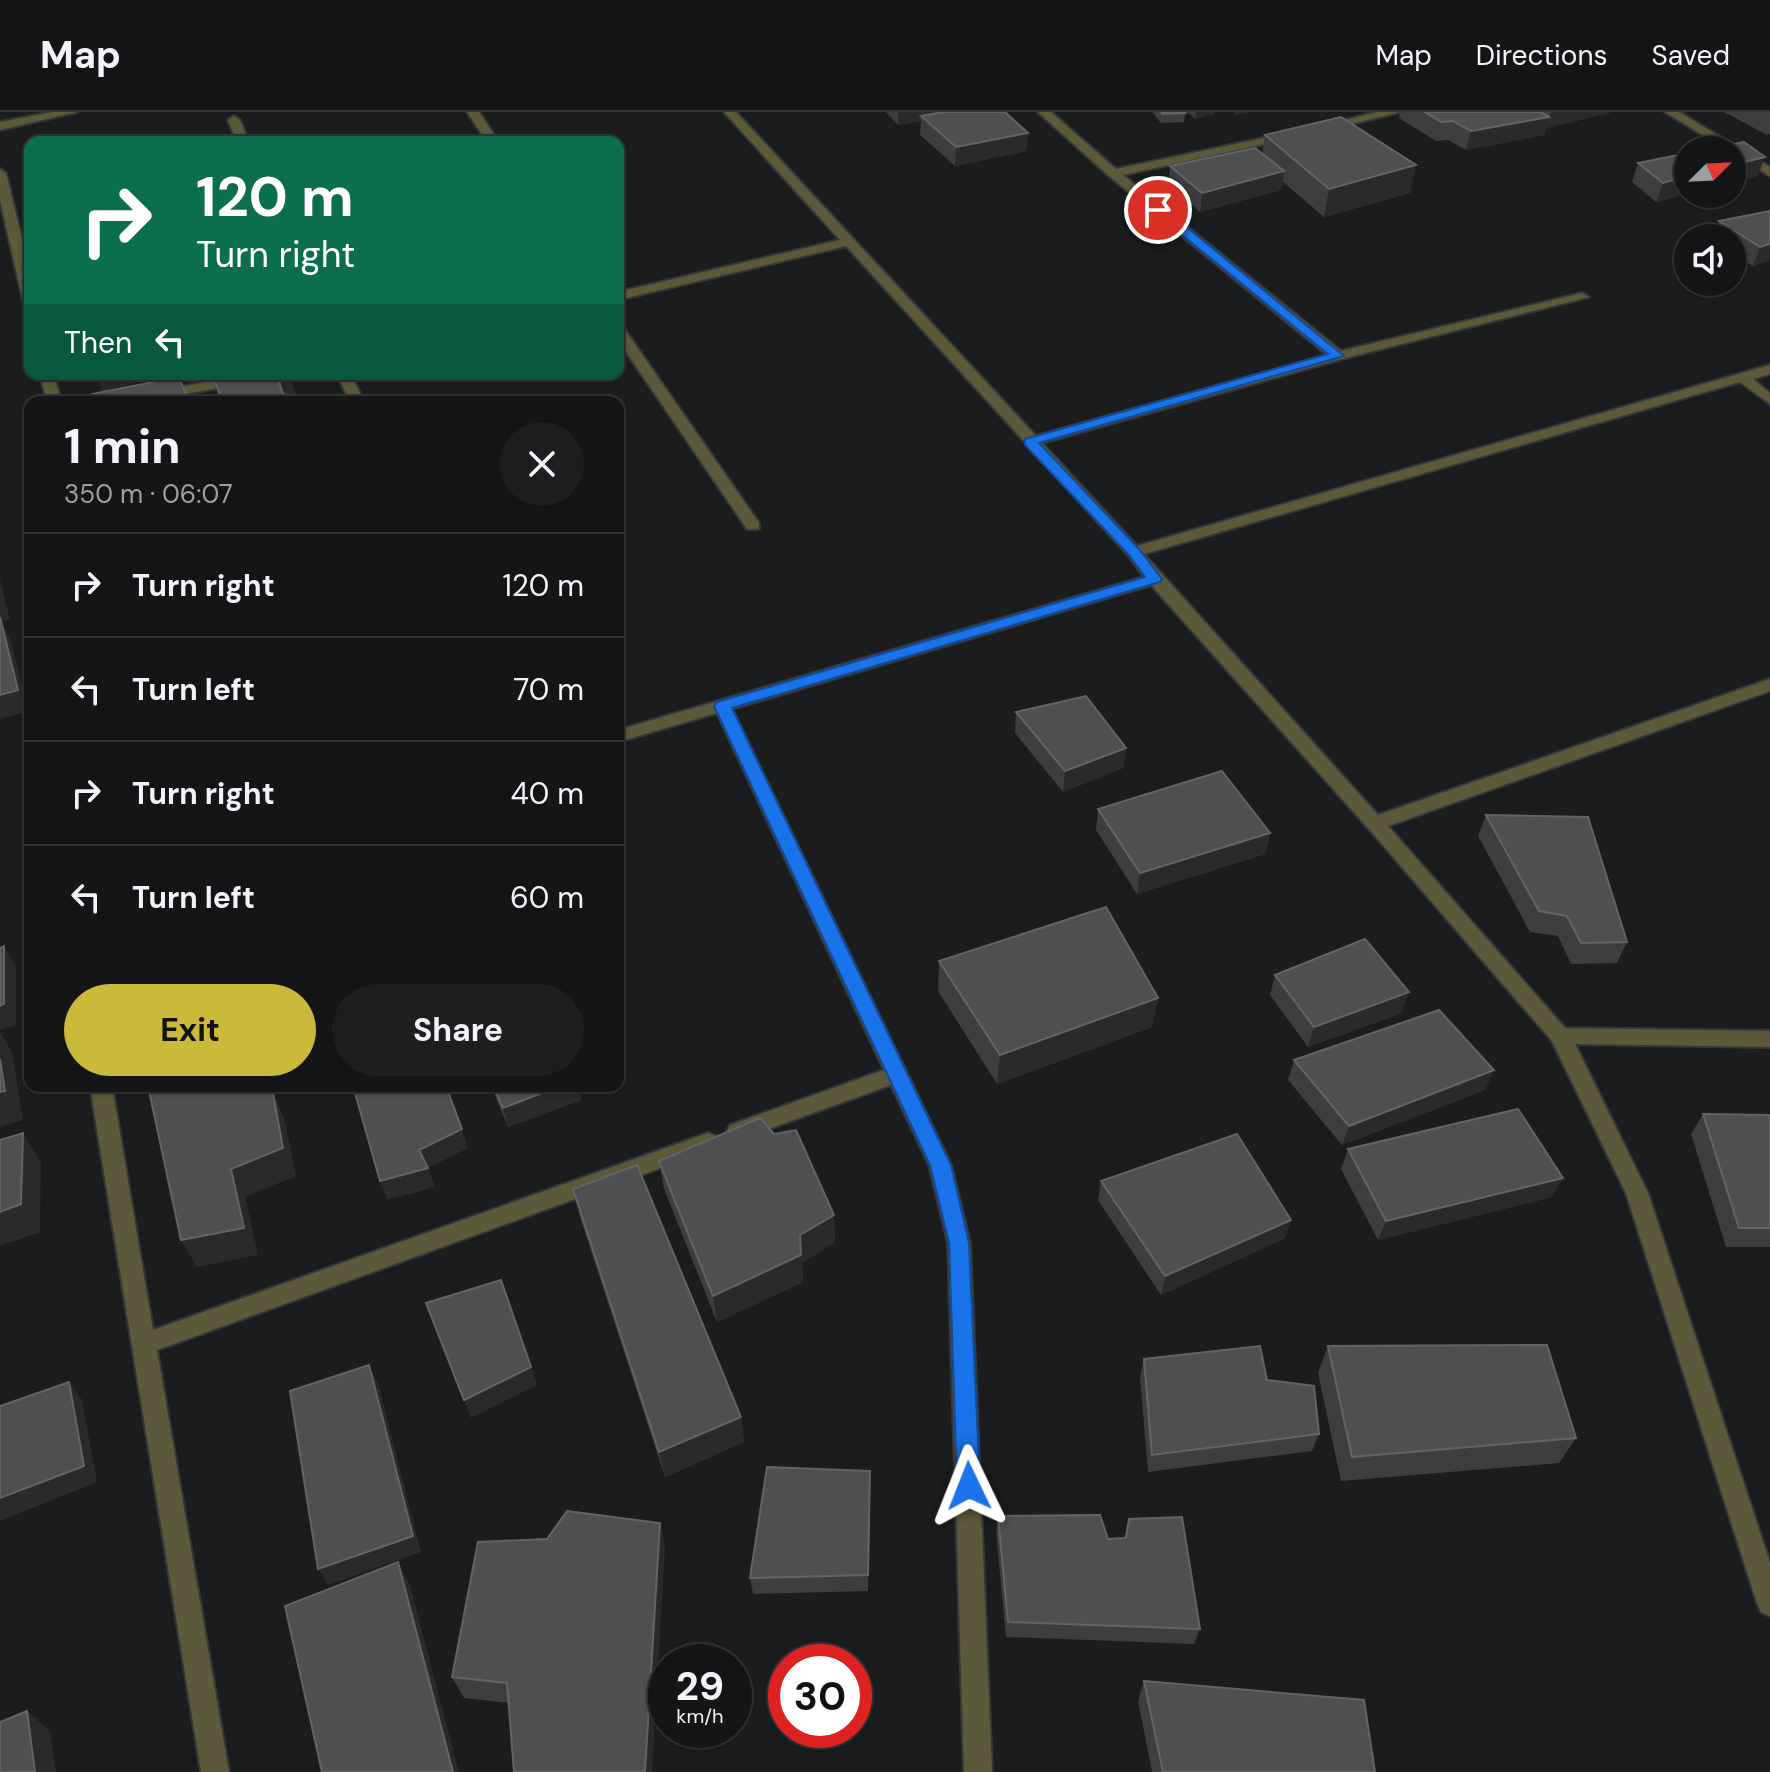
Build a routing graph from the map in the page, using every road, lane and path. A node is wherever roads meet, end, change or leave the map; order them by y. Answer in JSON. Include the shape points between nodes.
{"nodes":[{"id":1,"x":71,"y":112,"type":"edge"},
{"id":2,"x":473,"y":112,"type":"edge"},
{"id":3,"x":730,"y":112,"type":"edge"},
{"id":4,"x":1044,"y":112,"type":"edge"},
{"id":5,"x":1394,"y":112,"type":"edge"},
{"id":6,"x":1671,"y":112,"type":"edge"},
{"id":7,"x":234,"y":120,"type":"dead end"},
{"id":8,"x":0,"y":126,"type":"edge"},
{"id":9,"x":1316,"y":129,"type":"edge"},
{"id":10,"x":1300,"y":132,"type":"edge"},
{"id":11,"x":241,"y":136,"type":"edge"},
{"id":12,"x":489,"y":136,"type":"edge"},
{"id":13,"x":1770,"y":172,"type":"edge"},
{"id":14,"x":0,"y":173,"type":"edge"},
{"id":15,"x":1113,"y":173,"type":"junction"},
{"id":16,"x":847,"y":242,"type":"junction"},
{"id":17,"x":24,"y":275,"type":"edge"},
{"id":18,"x":624,"y":295,"type":"edge"},
{"id":19,"x":1582,"y":297,"type":"dead end"},
{"id":20,"x":624,"y":339,"type":"edge"},
{"id":21,"x":1338,"y":356,"type":"junction"},
{"id":22,"x":1770,"y":369,"type":"edge"},
{"id":23,"x":1742,"y":377,"type":"junction"},
{"id":24,"x":236,"y":380,"type":"edge"},
{"id":25,"x":155,"y":396,"type":"edge"},
{"id":26,"x":1770,"y":400,"type":"edge"},
{"id":27,"x":1030,"y":442,"type":"junction"},
{"id":28,"x":753,"y":526,"type":"dead end"},
{"id":29,"x":1134,"y":552,"type":"junction"},
{"id":30,"x":1154,"y":579,"type":"junction"},
{"id":31,"x":1770,"y":685,"type":"edge"},
{"id":32,"x":722,"y":706,"type":"junction"},
{"id":33,"x":624,"y":734,"type":"edge"},
{"id":34,"x":1375,"y":823,"type":"junction"},
{"id":35,"x":1560,"y":1036,"type":"junction"},
{"id":36,"x":1770,"y":1039,"type":"edge"},
{"id":37,"x":896,"y":1074,"type":"junction"},
{"id":38,"x":102,"y":1092,"type":"edge"},
{"id":39,"x":144,"y":1344,"type":"junction"},
{"id":40,"x":1770,"y":1603,"type":"edge"},
{"id":41,"x":215,"y":1772,"type":"edge"},
{"id":42,"x":978,"y":1772,"type":"edge"}],
"edges":[{"from":1,"to":8,"type":"street"},
{"from":2,"to":12,"type":"street"},
{"from":3,"to":16,"type":"street"},
{"from":4,"to":15,"type":"street"},
{"from":5,"to":9,"type":"street"},
{"from":6,"to":13,"type":"street"},
{"from":7,"to":11,"type":"street"},
{"from":10,"to":15,"type":"street"},
{"from":14,"to":17,"type":"street"},
{"from":15,"to":21,"type":"street"},
{"from":16,"to":18,"type":"street"},
{"from":16,"to":27,"type":"street"},
{"from":19,"to":21,"type":"street"},
{"from":20,"to":28,"type":"street"},
{"from":21,"to":27,"type":"street"},
{"from":22,"to":23,"type":"street"},
{"from":23,"to":26,"type":"street"},
{"from":23,"to":29,"type":"street"},
{"from":24,"to":25,"type":"street"},
{"from":27,"to":29,"type":"street"},
{"from":29,"to":30,"type":"street"},
{"from":30,"to":32,"type":"street"},
{"from":30,"to":34,"type":"street"},
{"from":31,"to":34,"type":"street"},
{"from":32,"to":33,"type":"street"},
{"from":32,"to":37,"type":"street"},
{"from":34,"to":35,"type":"street"},
{"from":35,"to":36,"type":"street"},
{"from":35,"to":40,"type":"street","via":[[1637,1193]]},
{"from":37,"to":39,"type":"street"},
{"from":37,"to":42,"type":"street","via":[[940,1165],[959,1243]]},
{"from":38,"to":39,"type":"street"},
{"from":39,"to":41,"type":"street"}]}
